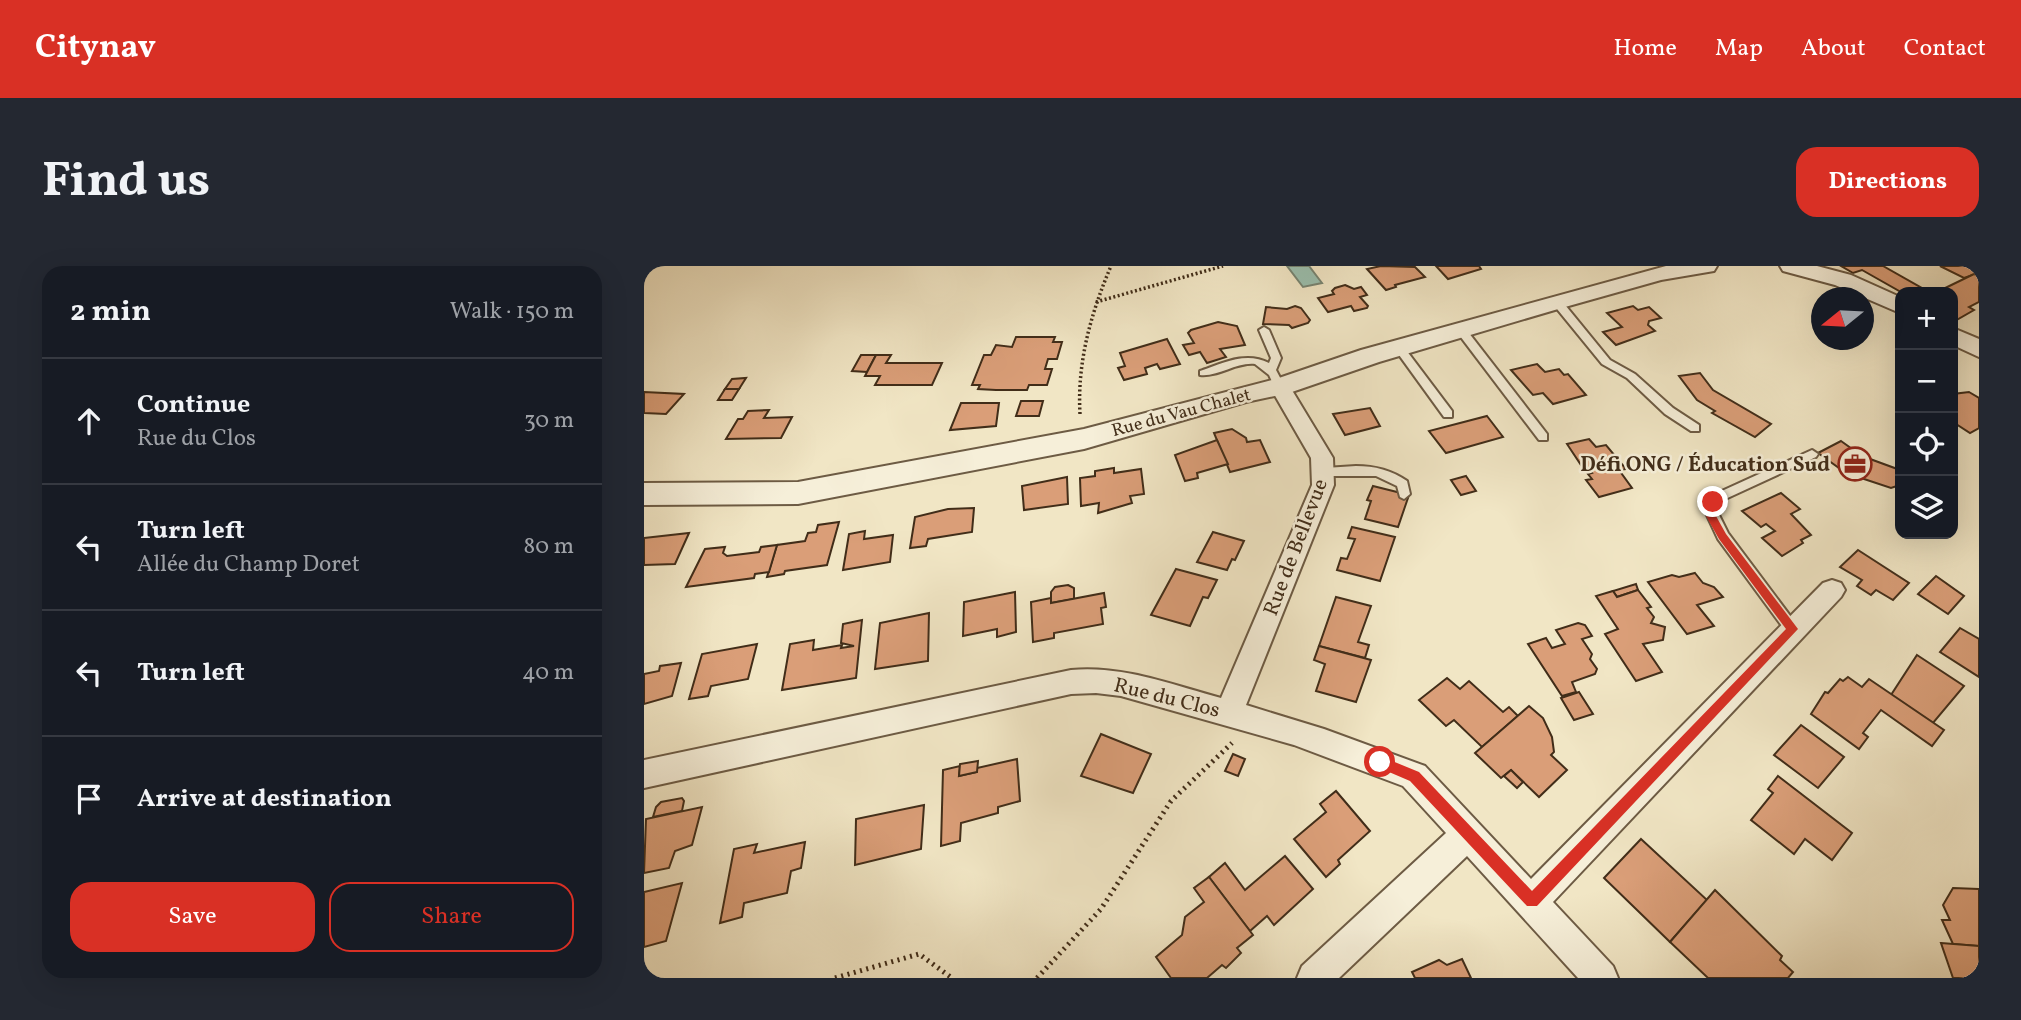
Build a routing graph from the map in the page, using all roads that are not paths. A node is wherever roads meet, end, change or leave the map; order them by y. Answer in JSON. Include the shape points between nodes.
{"nodes":[{"id":1,"x":1706,"y":266,"type":"edge"},
{"id":2,"x":1793,"y":266,"type":"edge"},
{"id":3,"x":1557,"y":302,"type":"junction"},
{"id":4,"x":1895,"y":304,"type":"edge"},
{"id":5,"x":1264,"y":330,"type":"dead end"},
{"id":6,"x":1461,"y":330,"type":"junction"},
{"id":7,"x":1958,"y":338,"type":"edge"},
{"id":8,"x":1399,"y":348,"type":"junction"},
{"id":9,"x":1979,"y":349,"type":"edge"},
{"id":10,"x":1205,"y":373,"type":"dead end"},
{"id":11,"x":1276,"y":377,"type":"junction"},
{"id":12,"x":1448,"y":414,"type":"dead end"},
{"id":13,"x":1695,"y":428,"type":"dead end"},
{"id":14,"x":1543,"y":437,"type":"dead end"},
{"id":15,"x":1812,"y":454,"type":"dead end"},
{"id":16,"x":1325,"y":472,"type":"junction"},
{"id":17,"x":644,"y":494,"type":"edge"},
{"id":18,"x":1404,"y":494,"type":"dead end"},
{"id":19,"x":1832,"y":590,"type":"dead end"},
{"id":20,"x":1793,"y":629,"type":"junction"},
{"id":21,"x":1229,"y":712,"type":"junction"},
{"id":22,"x":644,"y":774,"type":"edge"},
{"id":23,"x":1469,"y":833,"type":"junction"},
{"id":24,"x":1532,"y":901,"type":"junction"},
{"id":25,"x":1314,"y":978,"type":"edge"},
{"id":26,"x":1601,"y":978,"type":"edge"}],
"edges":[{"from":1,"to":3,"type":"street","name":"Rue du Vau Chalet"},
{"from":2,"to":4,"type":"street","via":[[1843,280]]},
{"from":3,"to":6,"type":"street","name":"Rue du Vau Chalet"},
{"from":3,"to":13,"type":"lane","via":[[1606,362],[1631,376]]},
{"from":5,"to":11,"type":"lane","via":[[1276,358]]},
{"from":6,"to":8,"type":"street","name":"Rue du Vau Chalet"},
{"from":6,"to":14,"type":"lane"},
{"from":7,"to":9,"type":"street"},
{"from":8,"to":11,"type":"street","name":"Rue du Vau Chalet"},
{"from":8,"to":12,"type":"lane"},
{"from":10,"to":11,"type":"lane","via":[[1243,360],[1260,360]]},
{"from":11,"to":16,"type":"street","name":"Rue de Bellevue","via":[[1322,458]]},
{"from":11,"to":17,"type":"street","name":"Rue du Vau Chalet","via":[[1245,394],[1084,439],[798,493]]},
{"from":15,"to":20,"type":"lane","via":[[1717,498],[1710,509],[1723,536]]},
{"from":16,"to":18,"type":"lane","via":[[1359,469],[1393,476],[1403,484]]},
{"from":16,"to":21,"type":"street","name":"Rue de Bellevue"},
{"from":19,"to":20,"type":"street"},
{"from":20,"to":24,"type":"street"},
{"from":21,"to":22,"type":"street","name":"Rue du Clos","via":[[1116,683],[1084,680]]},
{"from":21,"to":23,"type":"street","name":"Rue du Clos","via":[[1414,776]]},
{"from":23,"to":24,"type":"street","name":"Rue du Clos"},
{"from":23,"to":25,"type":"street"},
{"from":24,"to":26,"type":"street","name":"Rue du Clos"}]}
